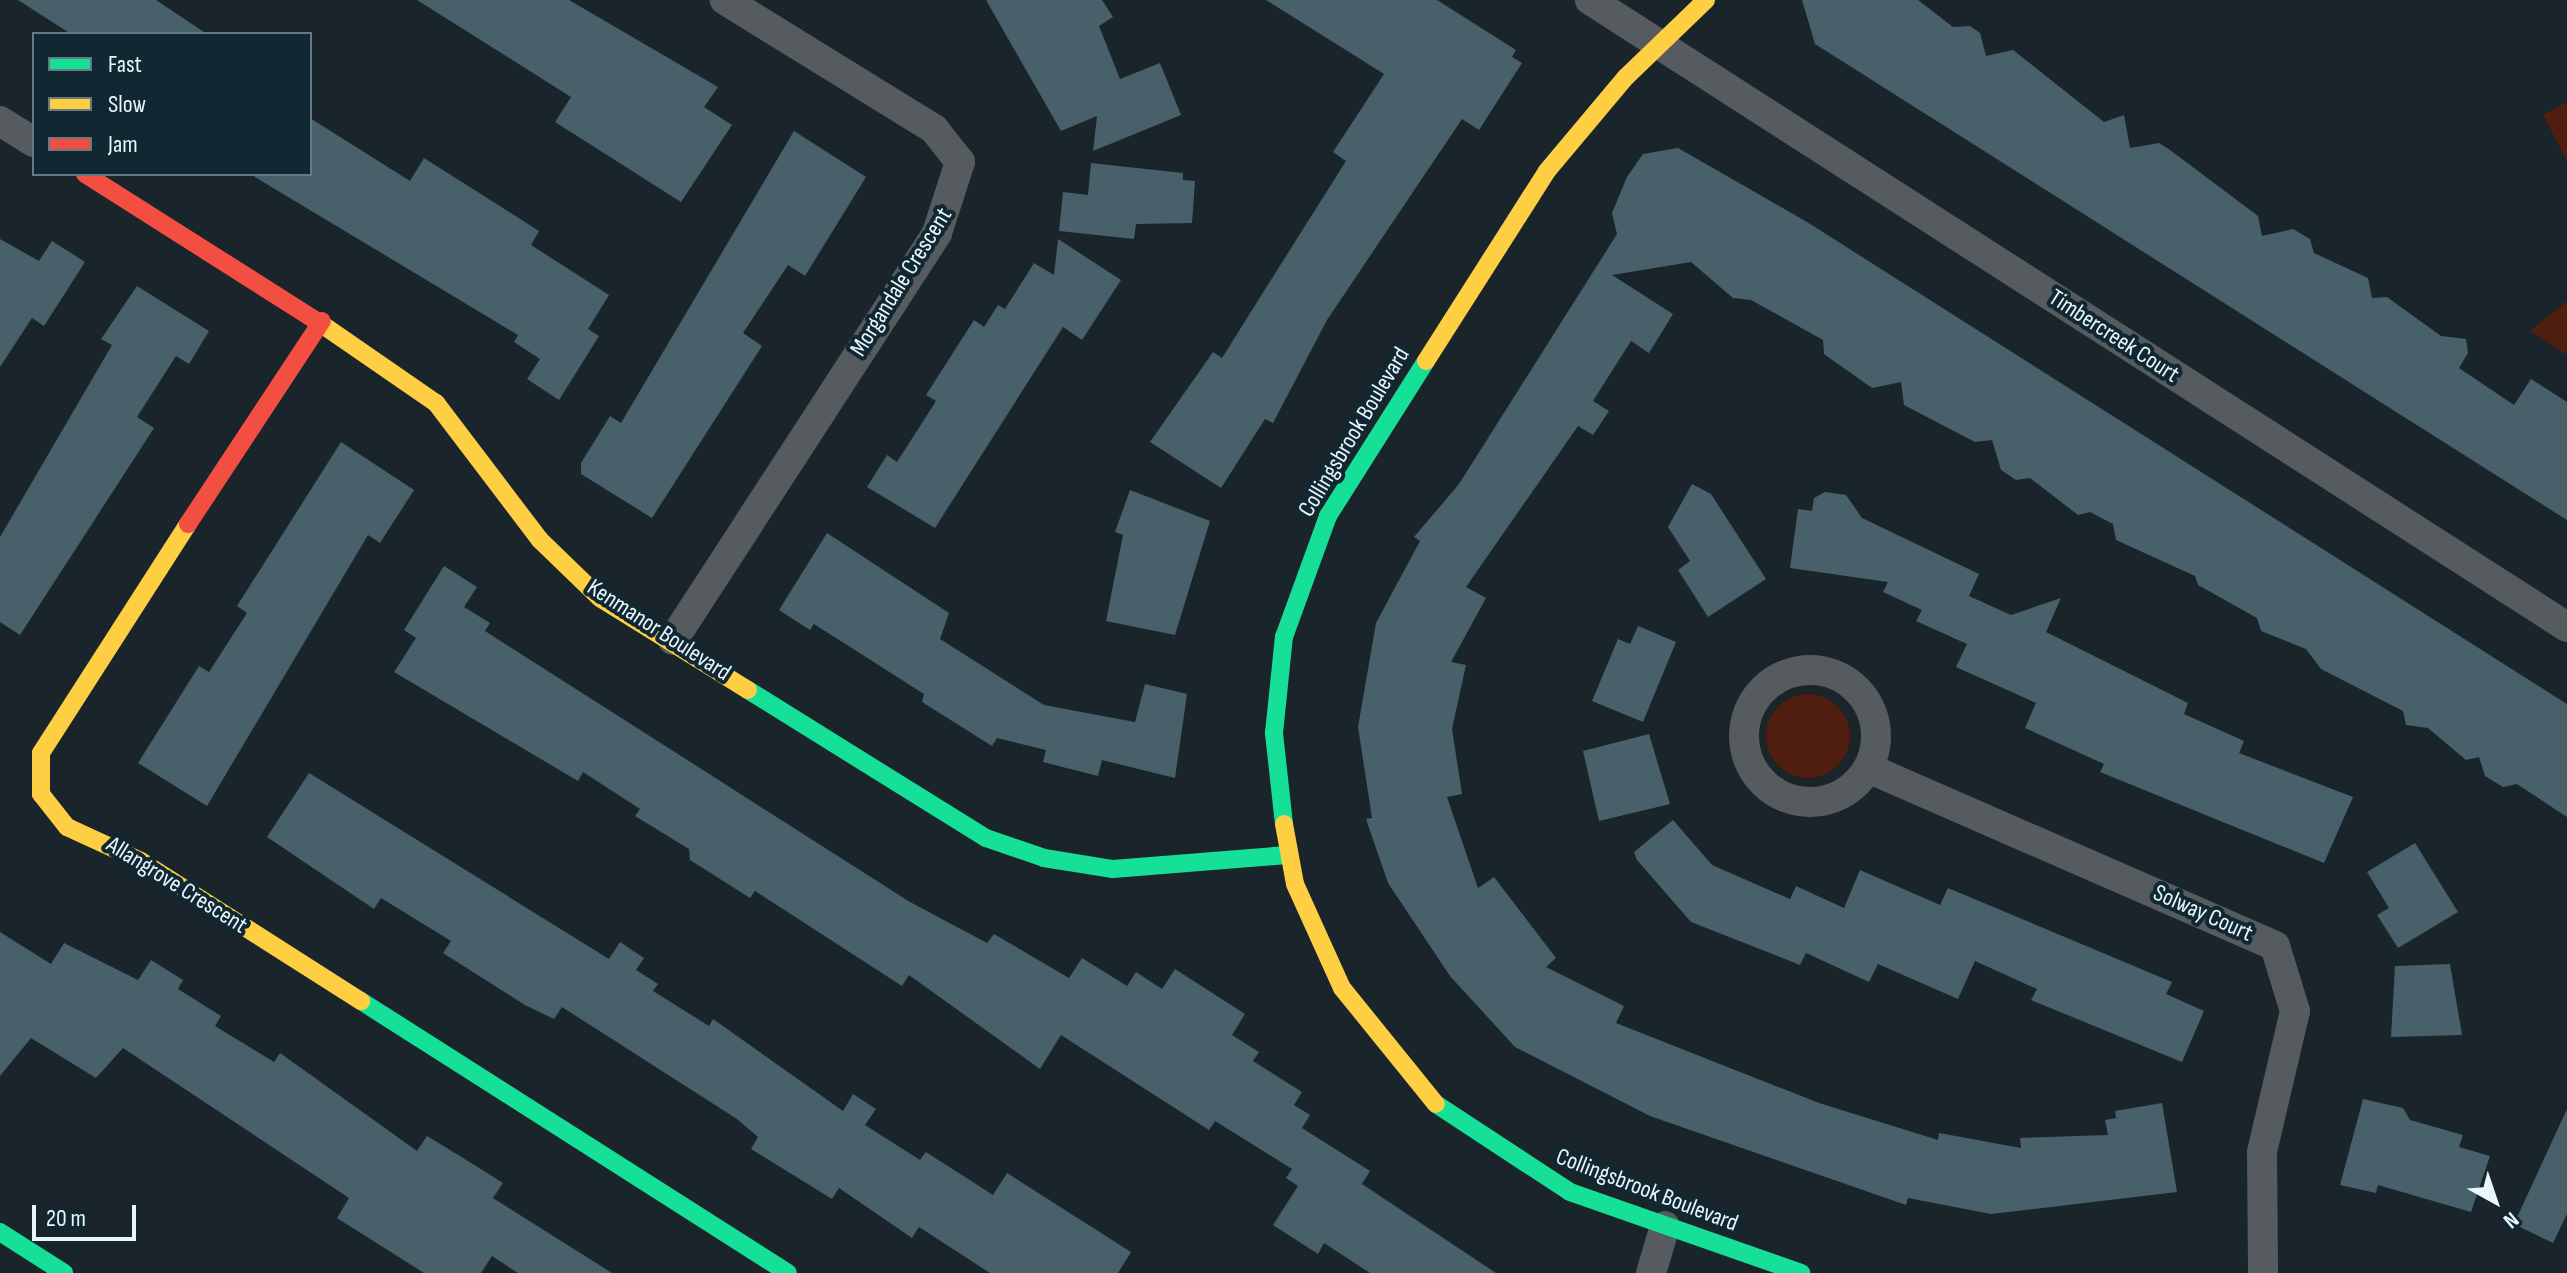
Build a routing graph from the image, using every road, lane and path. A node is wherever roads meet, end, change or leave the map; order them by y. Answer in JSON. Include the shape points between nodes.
{"nodes":[{"id":1,"x":725,"y":0,"type":"edge"},
{"id":2,"x":1590,"y":0,"type":"edge"},
{"id":3,"x":1706,"y":0,"type":"edge"},
{"id":4,"x":1661,"y":45,"type":"junction"},
{"id":5,"x":0,"y":121,"type":"edge"},
{"id":6,"x":32,"y":141,"type":"edge"},
{"id":7,"x":88,"y":176,"type":"edge"},
{"id":8,"x":322,"y":321,"type":"junction"},
{"id":9,"x":2567,"y":627,"type":"edge"},
{"id":10,"x":673,"y":640,"type":"junction"},
{"id":11,"x":1868,"y":768,"type":"junction"},
{"id":12,"x":1286,"y":855,"type":"junction"},
{"id":13,"x":1665,"y":1226,"type":"junction"},
{"id":14,"x":0,"y":1232,"type":"edge"},
{"id":15,"x":64,"y":1273,"type":"edge"},
{"id":16,"x":788,"y":1273,"type":"edge"},
{"id":17,"x":1651,"y":1273,"type":"edge"},
{"id":18,"x":1801,"y":1273,"type":"edge"},
{"id":19,"x":2263,"y":1273,"type":"edge"}],
"edges":[{"from":1,"to":10,"type":"street","name":"Morgandale Crescent","via":[[934,129],[960,162],[937,233]]},
{"from":2,"to":4,"type":"street","name":"Timbercreek Court"},
{"from":3,"to":4,"type":"street","name":"Collingsbrook Boulevard"},
{"from":4,"to":9,"type":"street","name":"Timbercreek Court"},
{"from":4,"to":12,"type":"street","name":"Collingsbrook Boulevard","via":[[1547,171],[1328,516],[1284,637],[1276,691]]},
{"from":5,"to":6,"type":"street"},
{"from":7,"to":8,"type":"street","name":"Kenmanor Boulevard"},
{"from":8,"to":10,"type":"street","name":"Kenmanor Boulevard","via":[[436,403],[540,540],[600,598]]},
{"from":8,"to":16,"type":"street","name":"Allangrove Crescent","via":[[69,704],[41,753],[41,794],[67,827],[141,861]]},
{"from":10,"to":12,"type":"street","name":"Kenmanor Boulevard","via":[[986,838],[1044,858],[1113,869]]},
{"from":11,"to":11,"type":"street","via":[[1876,725],[1854,686],[1835,674],[1791,671],[1755,697],[1742,738],[1758,778],[1774,793],[1815,803],[1855,785]]},
{"from":11,"to":19,"type":"street","name":"Solway Court","via":[[2275,946],[2295,1011],[2266,1125]]},
{"from":12,"to":13,"type":"street","name":"Collingsbrook Boulevard","via":[[1342,988],[1447,1117],[1570,1192]]},
{"from":13,"to":17,"type":"street"},
{"from":13,"to":18,"type":"street","name":"Collingsbrook Boulevard"},
{"from":14,"to":15,"type":"street"}]}
